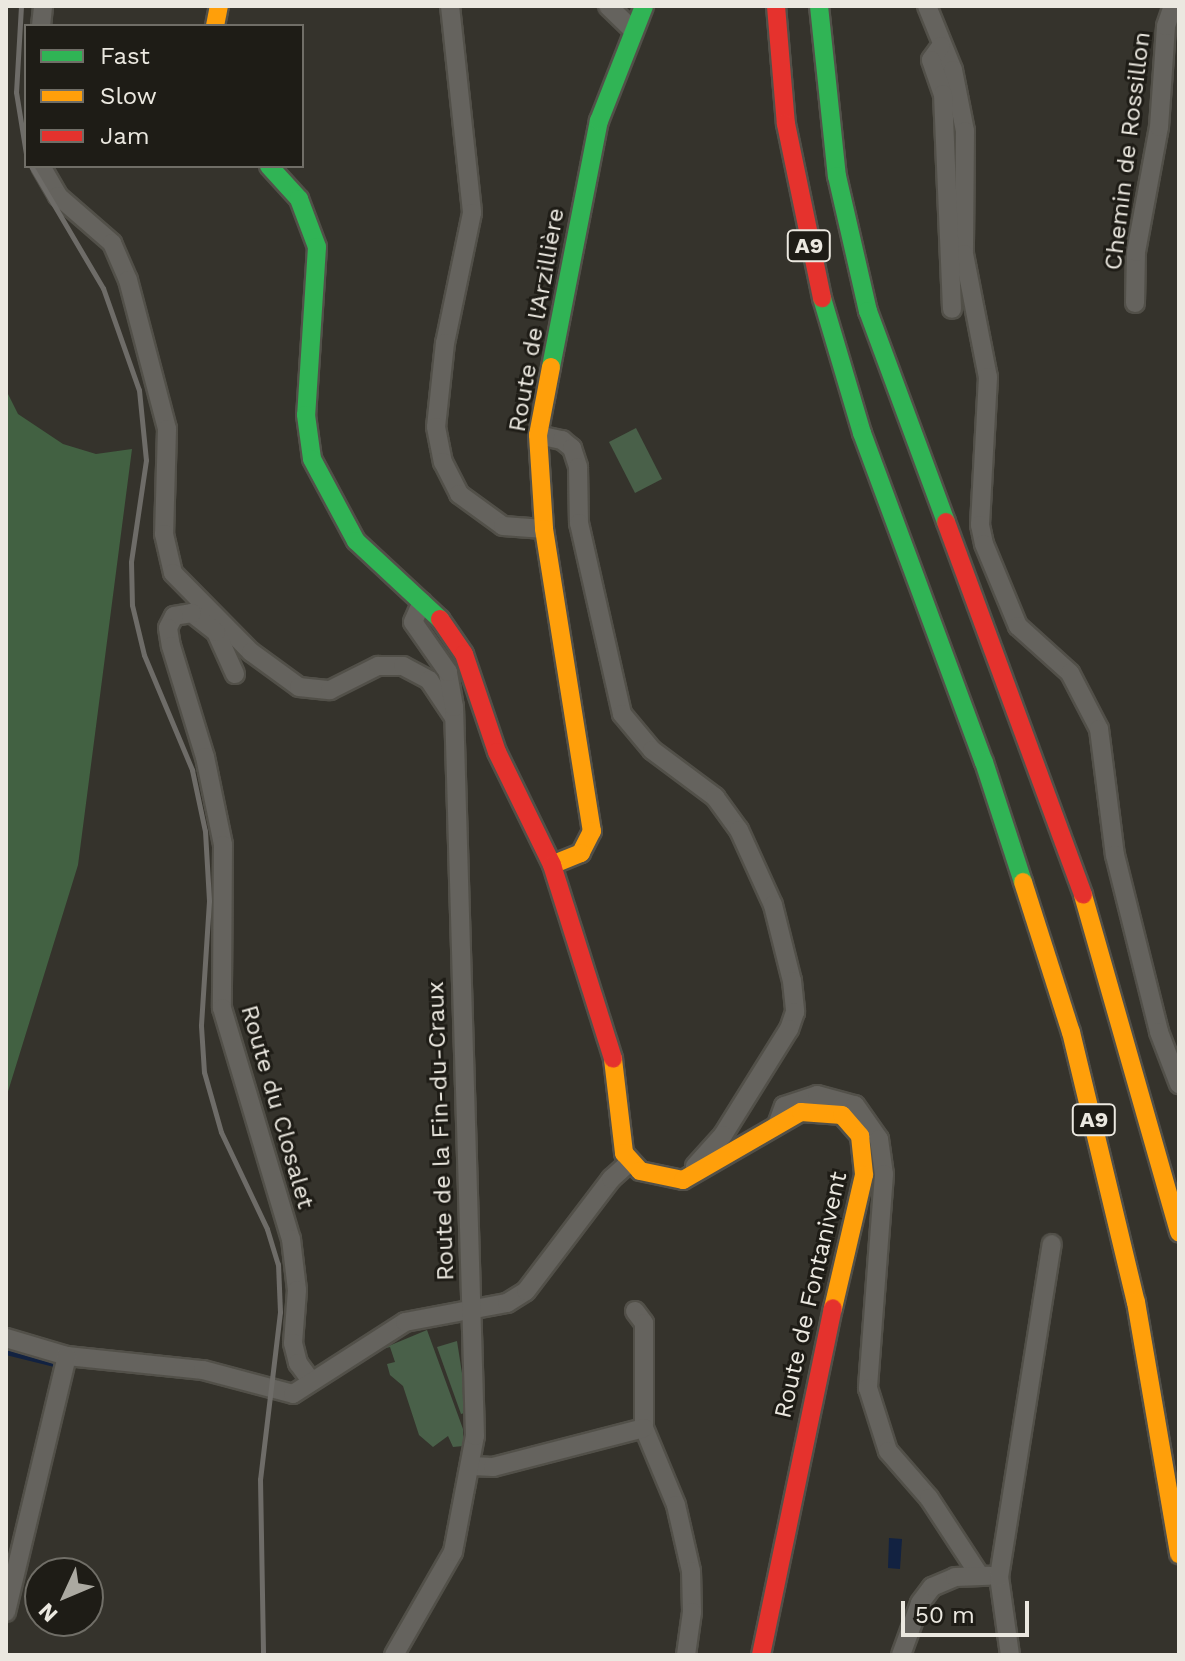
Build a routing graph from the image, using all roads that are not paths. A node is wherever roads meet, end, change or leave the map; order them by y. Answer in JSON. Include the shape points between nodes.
{"nodes":[{"id":1,"x":450,"y":6,"type":"edge"},
{"id":2,"x":608,"y":6,"type":"edge"},
{"id":3,"x":644,"y":6,"type":"edge"},
{"id":4,"x":760,"y":6,"type":"edge"},
{"id":5,"x":776,"y":6,"type":"edge"},
{"id":6,"x":819,"y":6,"type":"edge"},
{"id":7,"x":927,"y":6,"type":"edge"},
{"id":8,"x":1172,"y":10,"type":"edge"},
{"id":9,"x":632,"y":29,"type":"junction"},
{"id":10,"x":1179,"y":34,"type":"edge"},
{"id":11,"x":941,"y":46,"type":"junction"},
{"id":12,"x":786,"y":124,"type":"junction"},
{"id":13,"x":271,"y":168,"type":"edge"},
{"id":14,"x":41,"y":180,"type":"edge"},
{"id":15,"x":1135,"y":303,"type":"dead end"},
{"id":16,"x":952,"y":309,"type":"dead end"},
{"id":17,"x":538,"y":435,"type":"junction"},
{"id":18,"x":544,"y":529,"type":"junction"},
{"id":19,"x":173,"y":573,"type":"junction"},
{"id":20,"x":422,"y":602,"type":"junction"},
{"id":21,"x":180,"y":612,"type":"junction"},
{"id":22,"x":235,"y":674,"type":"dead end"},
{"id":23,"x":454,"y":718,"type":"junction"},
{"id":24,"x":552,"y":865,"type":"junction"},
{"id":25,"x":1179,"y":1084,"type":"edge"},
{"id":26,"x":777,"y":1125,"type":"junction"},
{"id":27,"x":630,"y":1162,"type":"junction"},
{"id":28,"x":696,"y":1176,"type":"junction"},
{"id":29,"x":1179,"y":1233,"type":"edge"},
{"id":30,"x":1052,"y":1244,"type":"dead end"},
{"id":31,"x":472,"y":1311,"type":"junction"},
{"id":32,"x":635,"y":1311,"type":"dead end"},
{"id":33,"x":6,"y":1338,"type":"edge"},
{"id":34,"x":67,"y":1356,"type":"junction"},
{"id":35,"x":311,"y":1381,"type":"junction"},
{"id":36,"x":644,"y":1428,"type":"junction"},
{"id":37,"x":472,"y":1466,"type":"junction"},
{"id":38,"x":1179,"y":1554,"type":"edge"},
{"id":39,"x":980,"y":1576,"type":"junction"},
{"id":40,"x":999,"y":1577,"type":"junction"},
{"id":41,"x":6,"y":1612,"type":"edge"},
{"id":42,"x":394,"y":1655,"type":"edge"},
{"id":43,"x":686,"y":1655,"type":"edge"},
{"id":44,"x":761,"y":1655,"type":"edge"},
{"id":45,"x":901,"y":1655,"type":"edge"},
{"id":46,"x":1010,"y":1655,"type":"edge"}],
"edges":[{"from":1,"to":18,"type":"street","via":[[472,213],[445,343],[436,427],[443,462],[459,494],[503,526]]},
{"from":2,"to":9,"type":"street"},
{"from":3,"to":9,"type":"main road","name":"Route de l'Arzillière"},
{"from":4,"to":12,"type":"main road"},
{"from":5,"to":12,"type":"main road","number":"A9"},
{"from":6,"to":29,"type":"main road","number":"A9","via":[[846,223],[910,434],[1031,744],[1122,1016]]},
{"from":7,"to":11,"type":"street"},
{"from":8,"to":10,"type":"street"},
{"from":8,"to":15,"type":"street","name":"Chemin de Rossillon","via":[[1159,127],[1136,252]]},
{"from":9,"to":17,"type":"main road","name":"Route de l'Arzillière","via":[[597,131]]},
{"from":11,"to":16,"type":"street","via":[[931,60],[944,107]]},
{"from":11,"to":25,"type":"street","via":[[953,70],[965,131],[964,254],[988,377],[980,525],[984,544],[1018,626],[1070,673],[1099,729],[1115,855],[1159,1032]]},
{"from":12,"to":38,"type":"main road","number":"A9","via":[[815,276],[879,477],[1045,942],[1091,1108],[1136,1302]]},
{"from":13,"to":20,"type":"main road","via":[[299,199],[317,247],[306,415],[312,459],[356,541]]},
{"from":14,"to":19,"type":"street","name":"Route du Closalet","via":[[108,238],[128,280],[167,429],[164,534]]},
{"from":17,"to":18,"type":"main road","name":"Route de l'Arzillière"},
{"from":17,"to":28,"type":"street","via":[[572,448],[578,467],[579,523],[622,714],[646,745],[715,797],[739,830],[769,894],[792,981],[795,1012],[789,1029],[723,1135],[695,1164]]},
{"from":18,"to":24,"type":"main road","name":"Route de l'Arzillière","via":[[592,831],[581,853]]},
{"from":19,"to":21,"type":"street","name":"Route du Closalet"},
{"from":19,"to":23,"type":"street","via":[[251,652],[299,687],[330,690],[378,666],[403,666],[429,680]]},
{"from":20,"to":23,"type":"street","name":"Route de la Fin-du-Craux","via":[[413,622],[448,672]]},
{"from":20,"to":24,"type":"main road","via":[[464,654],[497,752]]},
{"from":21,"to":22,"type":"street","via":[[196,615],[216,632]]},
{"from":21,"to":35,"type":"street","name":"Route du Closalet","via":[[170,622],[169,637],[205,757],[223,845],[222,1008],[291,1239],[297,1290],[293,1343],[298,1363]]},
{"from":23,"to":31,"type":"street","name":"Route de la Fin-du-Craux"},
{"from":24,"to":27,"type":"main road","via":[[607,1030],[624,1153]]},
{"from":26,"to":28,"type":"main road","name":"Route de Fontanivent"},
{"from":26,"to":39,"type":"street","via":[[784,1106],[800,1096],[828,1096],[855,1105],[879,1139],[884,1174],[868,1388],[888,1451],[929,1498]]},
{"from":26,"to":44,"type":"main road","name":"Route de Fontanivent","via":[[811,1110],[842,1115],[860,1136],[865,1160]]},
{"from":27,"to":28,"type":"main road","via":[[669,1180]]},
{"from":27,"to":31,"type":"street","via":[[611,1179],[526,1291],[507,1303]]},
{"from":30,"to":40,"type":"street"},
{"from":31,"to":35,"type":"street","via":[[405,1322]]},
{"from":31,"to":37,"type":"street","name":"Route de la Fin-du-Craux"},
{"from":32,"to":36,"type":"street","via":[[644,1323]]},
{"from":33,"to":34,"type":"street"},
{"from":34,"to":35,"type":"street","via":[[203,1370],[279,1394],[293,1394]]},
{"from":34,"to":41,"type":"street"},
{"from":36,"to":37,"type":"street","via":[[493,1467]]},
{"from":36,"to":43,"type":"street","via":[[685,1534],[692,1612]]},
{"from":37,"to":42,"type":"street","name":"Route de la Fin-du-Craux","via":[[453,1552]]},
{"from":39,"to":40,"type":"street"},
{"from":39,"to":45,"type":"street","via":[[944,1580],[932,1587],[920,1603]]},
{"from":40,"to":46,"type":"street"}]}
